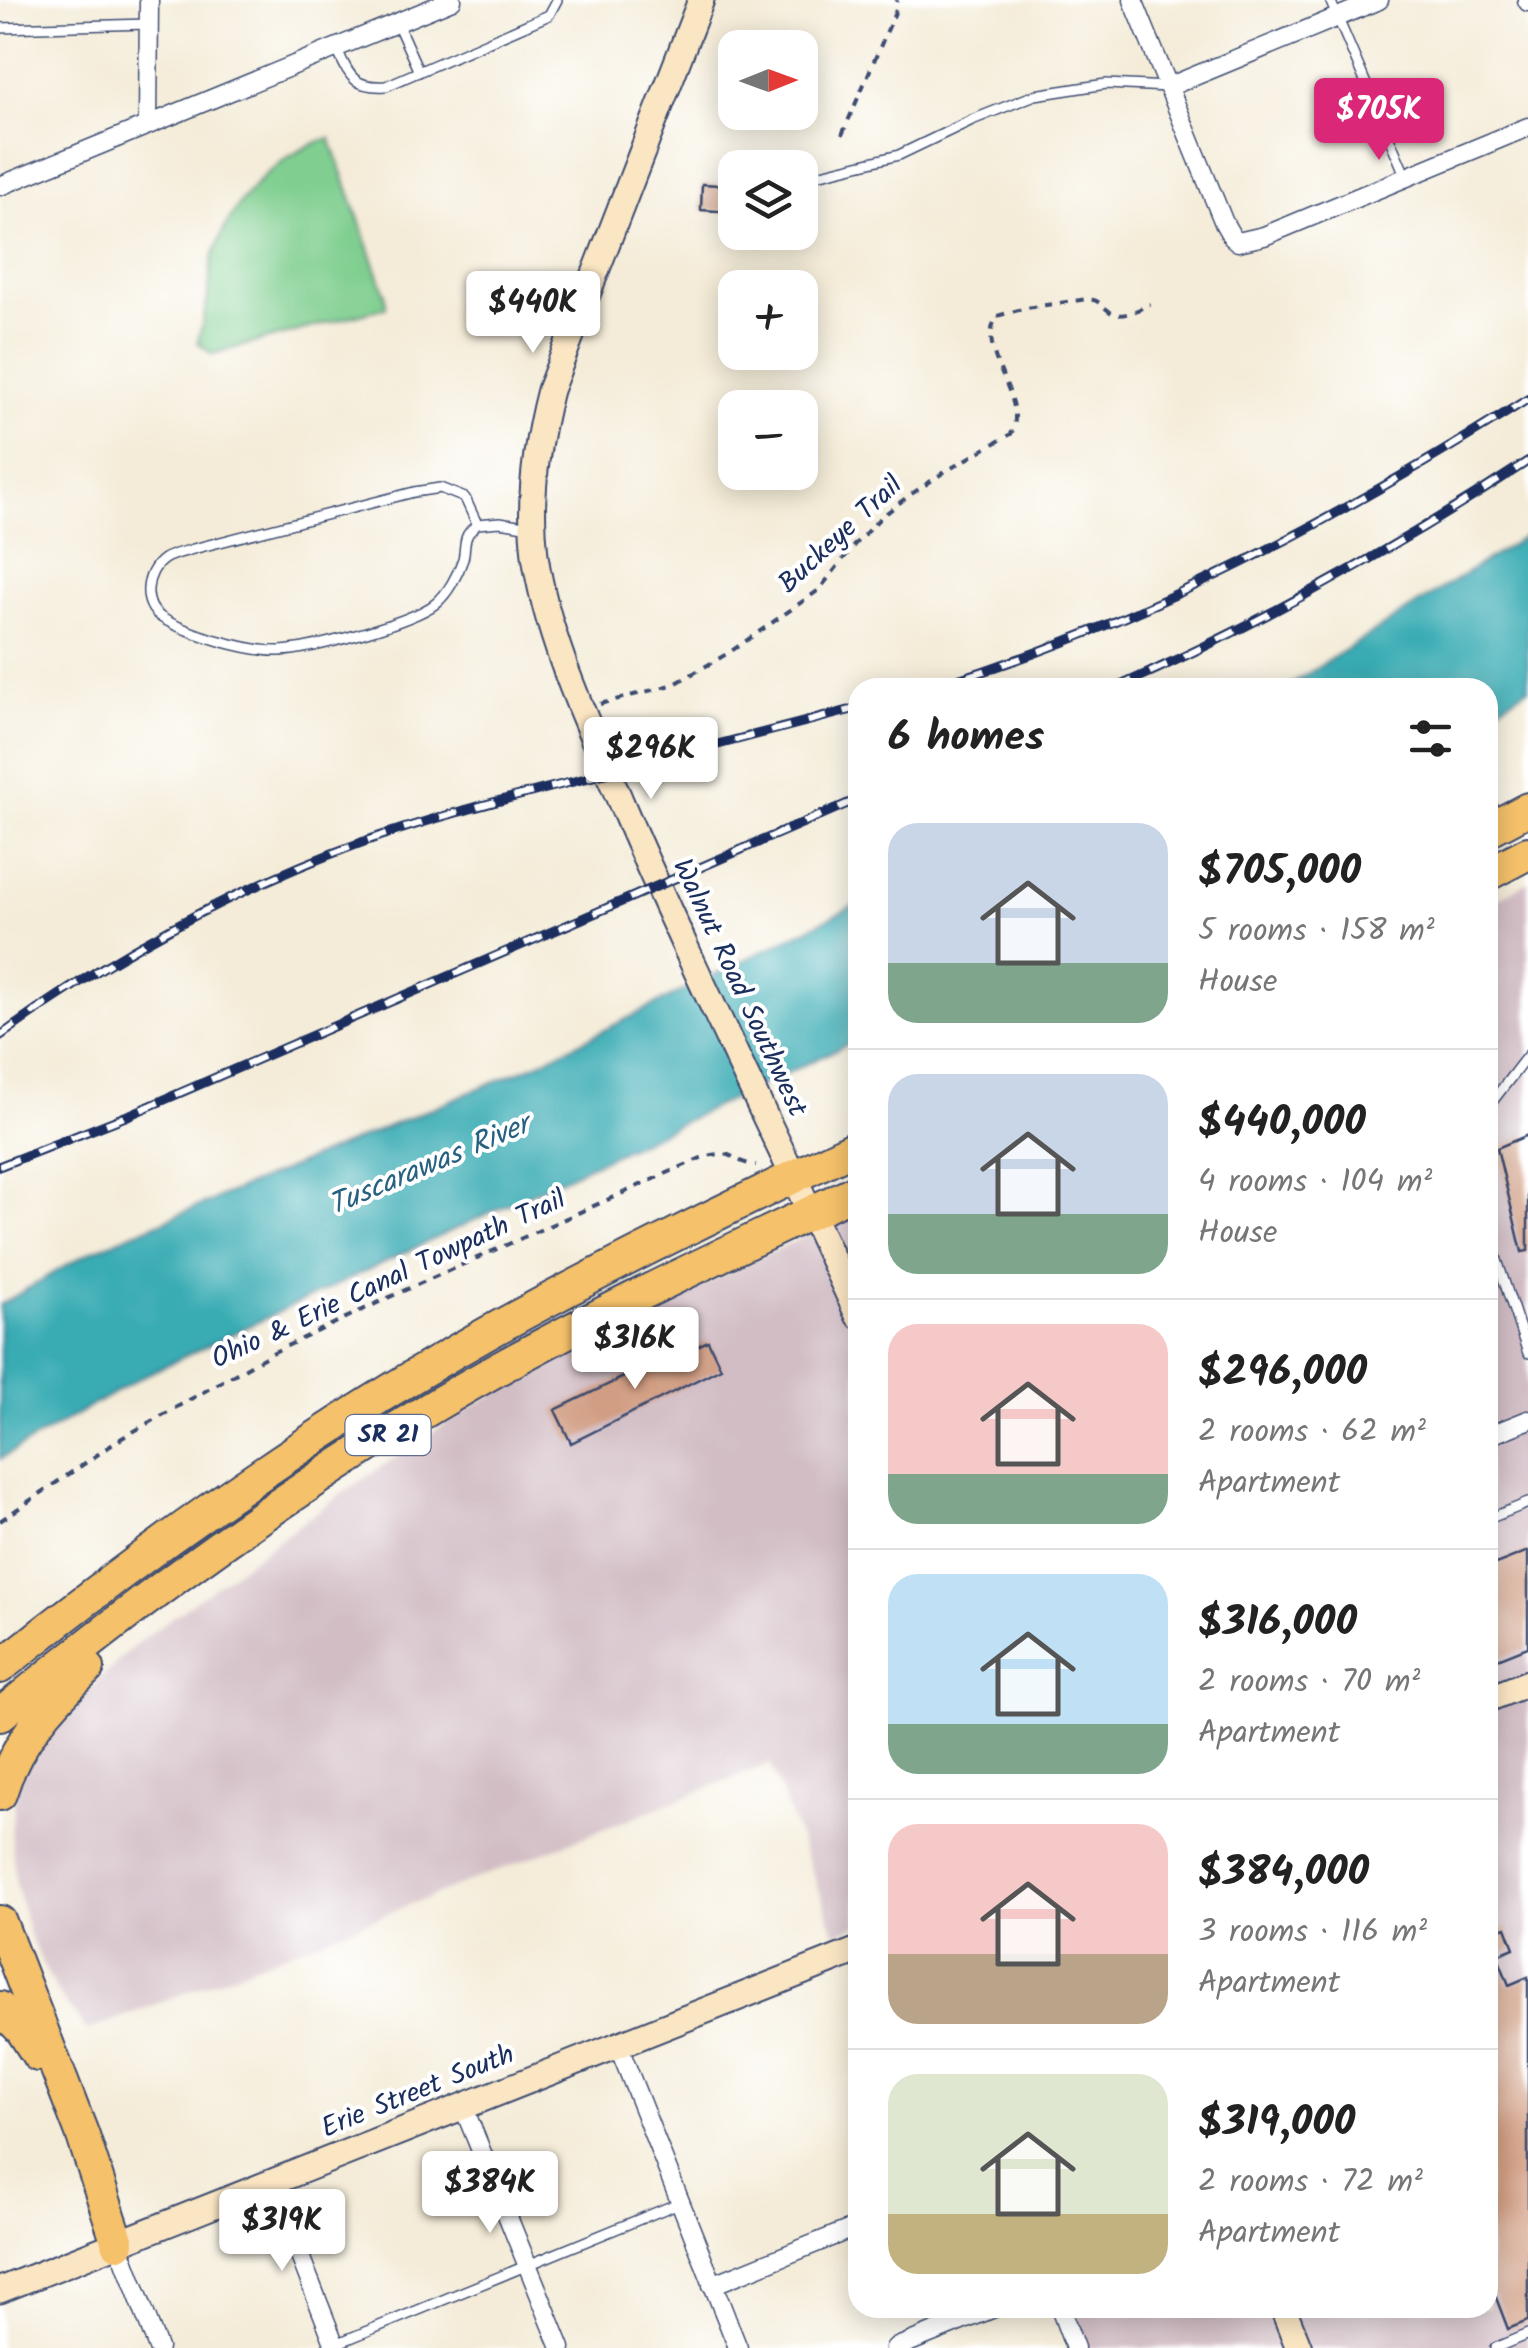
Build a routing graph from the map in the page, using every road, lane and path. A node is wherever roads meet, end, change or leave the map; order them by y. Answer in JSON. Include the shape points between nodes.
{"nodes":[{"id":1,"x":149,"y":0,"type":"edge"},
{"id":2,"x":452,"y":0,"type":"edge"},
{"id":3,"x":558,"y":0,"type":"edge"},
{"id":4,"x":897,"y":0,"type":"edge"},
{"id":5,"x":1133,"y":0,"type":"edge"},
{"id":6,"x":1379,"y":0,"type":"edge"},
{"id":7,"x":695,"y":6,"type":"edge"},
{"id":8,"x":1334,"y":9,"type":"edge"},
{"id":9,"x":396,"y":23,"type":"junction"},
{"id":10,"x":149,"y":24,"type":"junction"},
{"id":11,"x":0,"y":28,"type":"edge"},
{"id":12,"x":336,"y":48,"type":"junction"},
{"id":13,"x":419,"y":72,"type":"junction"},
{"id":14,"x":1168,"y":87,"type":"junction"},
{"id":15,"x":148,"y":125,"type":"junction"},
{"id":16,"x":1528,"y":127,"type":"edge"},
{"id":17,"x":842,"y":136,"type":"dead end"},
{"id":18,"x":818,"y":174,"type":"edge"},
{"id":19,"x":1406,"y":177,"type":"junction"},
{"id":20,"x":0,"y":186,"type":"edge"},
{"id":21,"x":1150,"y":304,"type":"dead end"},
{"id":22,"x":477,"y":524,"type":"junction"},
{"id":23,"x":533,"y":527,"type":"junction"},
{"id":24,"x":600,"y":704,"type":"dead end"},
{"id":25,"x":1528,"y":808,"type":"edge"},
{"id":26,"x":1498,"y":824,"type":"edge"},
{"id":27,"x":1528,"y":853,"type":"edge"},
{"id":28,"x":1498,"y":869,"type":"edge"},
{"id":29,"x":1528,"y":1055,"type":"edge"},
{"id":30,"x":1498,"y":1095,"type":"edge"},
{"id":31,"x":848,"y":1151,"type":"edge"},
{"id":32,"x":760,"y":1165,"type":"dead end"},
{"id":33,"x":794,"y":1176,"type":"junction"},
{"id":34,"x":848,"y":1195,"type":"edge"},
{"id":35,"x":811,"y":1212,"type":"junction"},
{"id":36,"x":1498,"y":1263,"type":"edge"},
{"id":37,"x":848,"y":1293,"type":"edge"},
{"id":38,"x":1528,"y":1353,"type":"edge"},
{"id":39,"x":1527,"y":1424,"type":"edge"},
{"id":40,"x":1498,"y":1433,"type":"edge"},
{"id":41,"x":1528,"y":1503,"type":"edge"},
{"id":42,"x":1498,"y":1515,"type":"edge"},
{"id":43,"x":0,"y":1521,"type":"edge"},
{"id":44,"x":220,"y":1546,"type":"junction"},
{"id":45,"x":0,"y":1667,"type":"edge"},
{"id":46,"x":1528,"y":1683,"type":"edge"},
{"id":47,"x":1498,"y":1696,"type":"edge"},
{"id":48,"x":0,"y":1715,"type":"edge"},
{"id":49,"x":0,"y":1794,"type":"edge"},
{"id":50,"x":0,"y":1922,"type":"edge"},
{"id":51,"x":848,"y":1954,"type":"edge"},
{"id":52,"x":0,"y":2008,"type":"edge"},
{"id":53,"x":618,"y":2045,"type":"junction"},
{"id":54,"x":463,"y":2106,"type":"junction"},
{"id":55,"x":271,"y":2182,"type":"junction"},
{"id":56,"x":680,"y":2204,"type":"junction"},
{"id":57,"x":848,"y":2230,"type":"edge"},
{"id":58,"x":118,"y":2243,"type":"junction"},
{"id":59,"x":527,"y":2265,"type":"junction"},
{"id":60,"x":712,"y":2285,"type":"junction"},
{"id":61,"x":0,"y":2290,"type":"edge"},
{"id":62,"x":969,"y":2318,"type":"edge"},
{"id":63,"x":1064,"y":2318,"type":"edge"},
{"id":64,"x":1287,"y":2318,"type":"edge"},
{"id":65,"x":1528,"y":2334,"type":"edge"},
{"id":66,"x":332,"y":2347,"type":"edge"},
{"id":67,"x":158,"y":2348,"type":"edge"},
{"id":68,"x":560,"y":2348,"type":"edge"},
{"id":69,"x":738,"y":2348,"type":"edge"},
{"id":70,"x":895,"y":2348,"type":"edge"},
{"id":71,"x":1075,"y":2348,"type":"edge"},
{"id":72,"x":1299,"y":2348,"type":"edge"},
{"id":73,"x":1496,"y":2348,"type":"edge"}],
"edges":[{"from":1,"to":10,"type":"street"},
{"from":2,"to":9,"type":"street"},
{"from":3,"to":13,"type":"lane","via":[[550,15]]},
{"from":4,"to":17,"type":"path"},
{"from":5,"to":14,"type":"street"},
{"from":6,"to":8,"type":"street"},
{"from":7,"to":23,"type":"street","name":"Walnut Road Southwest","via":[[550,390],[538,445]]},
{"from":8,"to":14,"type":"street"},
{"from":8,"to":19,"type":"lane"},
{"from":9,"to":12,"type":"street"},
{"from":9,"to":13,"type":"lane"},
{"from":10,"to":11,"type":"lane"},
{"from":10,"to":15,"type":"street"},
{"from":12,"to":13,"type":"lane","via":[[350,76],[366,87]]},
{"from":12,"to":15,"type":"street"},
{"from":14,"to":18,"type":"lane","via":[[1106,84],[1035,95],[899,156]]},
{"from":14,"to":19,"type":"street","via":[[1238,242]]},
{"from":15,"to":20,"type":"street"},
{"from":16,"to":19,"type":"street"},
{"from":21,"to":24,"type":"path","name":"Buckeye Trail","via":[[1115,315],[1086,299],[997,316],[992,333],[1016,412],[1012,434],[879,519],[819,590],[717,660],[674,684]]},
{"from":22,"to":22,"type":"lane","via":[[437,603],[314,647],[249,648],[158,616],[148,600],[148,580],[164,559],[414,492],[440,488],[465,498]]},
{"from":22,"to":23,"type":"lane"},
{"from":23,"to":33,"type":"street","name":"Walnut Road Southwest","via":[[549,622],[581,708]]},
{"from":25,"to":26,"type":"highway"},
{"from":27,"to":28,"type":"highway"},
{"from":29,"to":30,"type":"lane"},
{"from":31,"to":33,"type":"highway","number":"SR 21"},
{"from":32,"to":43,"type":"path","name":"Ohio & Erie Canal Towpath Trail","via":[[730,1154],[701,1158],[318,1330],[122,1438]]},
{"from":33,"to":35,"type":"street","name":"Walnut Road Southwest"},
{"from":33,"to":45,"type":"highway","number":"SR 21","via":[[597,1274],[301,1446]]},
{"from":34,"to":35,"type":"highway","number":"SR 21"},
{"from":35,"to":37,"type":"street","name":"Walnut Road Southwest"},
{"from":35,"to":44,"type":"highway","number":"SR 21","via":[[495,1371]]},
{"from":36,"to":38,"type":"lane"},
{"from":39,"to":40,"type":"street"},
{"from":41,"to":42,"type":"lane"},
{"from":44,"to":48,"type":"highway","number":"SR 21"},
{"from":44,"to":49,"type":"highway","via":[[48,1708]]},
{"from":46,"to":47,"type":"street"},
{"from":50,"to":58,"type":"highway"},
{"from":51,"to":53,"type":"street","name":"Erie Street South"},
{"from":52,"to":58,"type":"highway","via":[[44,2066]]},
{"from":53,"to":54,"type":"street","name":"Erie Street South"},
{"from":53,"to":56,"type":"street"},
{"from":54,"to":55,"type":"street","name":"Erie Street South"},
{"from":54,"to":59,"type":"street"},
{"from":55,"to":58,"type":"street","name":"Erie Street South"},
{"from":55,"to":66,"type":"street"},
{"from":56,"to":59,"type":"lane"},
{"from":56,"to":60,"type":"street"},
{"from":57,"to":60,"type":"street"},
{"from":58,"to":61,"type":"street","name":"Erie Street South"},
{"from":58,"to":67,"type":"street"},
{"from":59,"to":66,"type":"lane"},
{"from":59,"to":68,"type":"street"},
{"from":60,"to":69,"type":"street"},
{"from":62,"to":70,"type":"street"},
{"from":63,"to":71,"type":"street"},
{"from":64,"to":72,"type":"street"},
{"from":65,"to":73,"type":"lane"}]}
